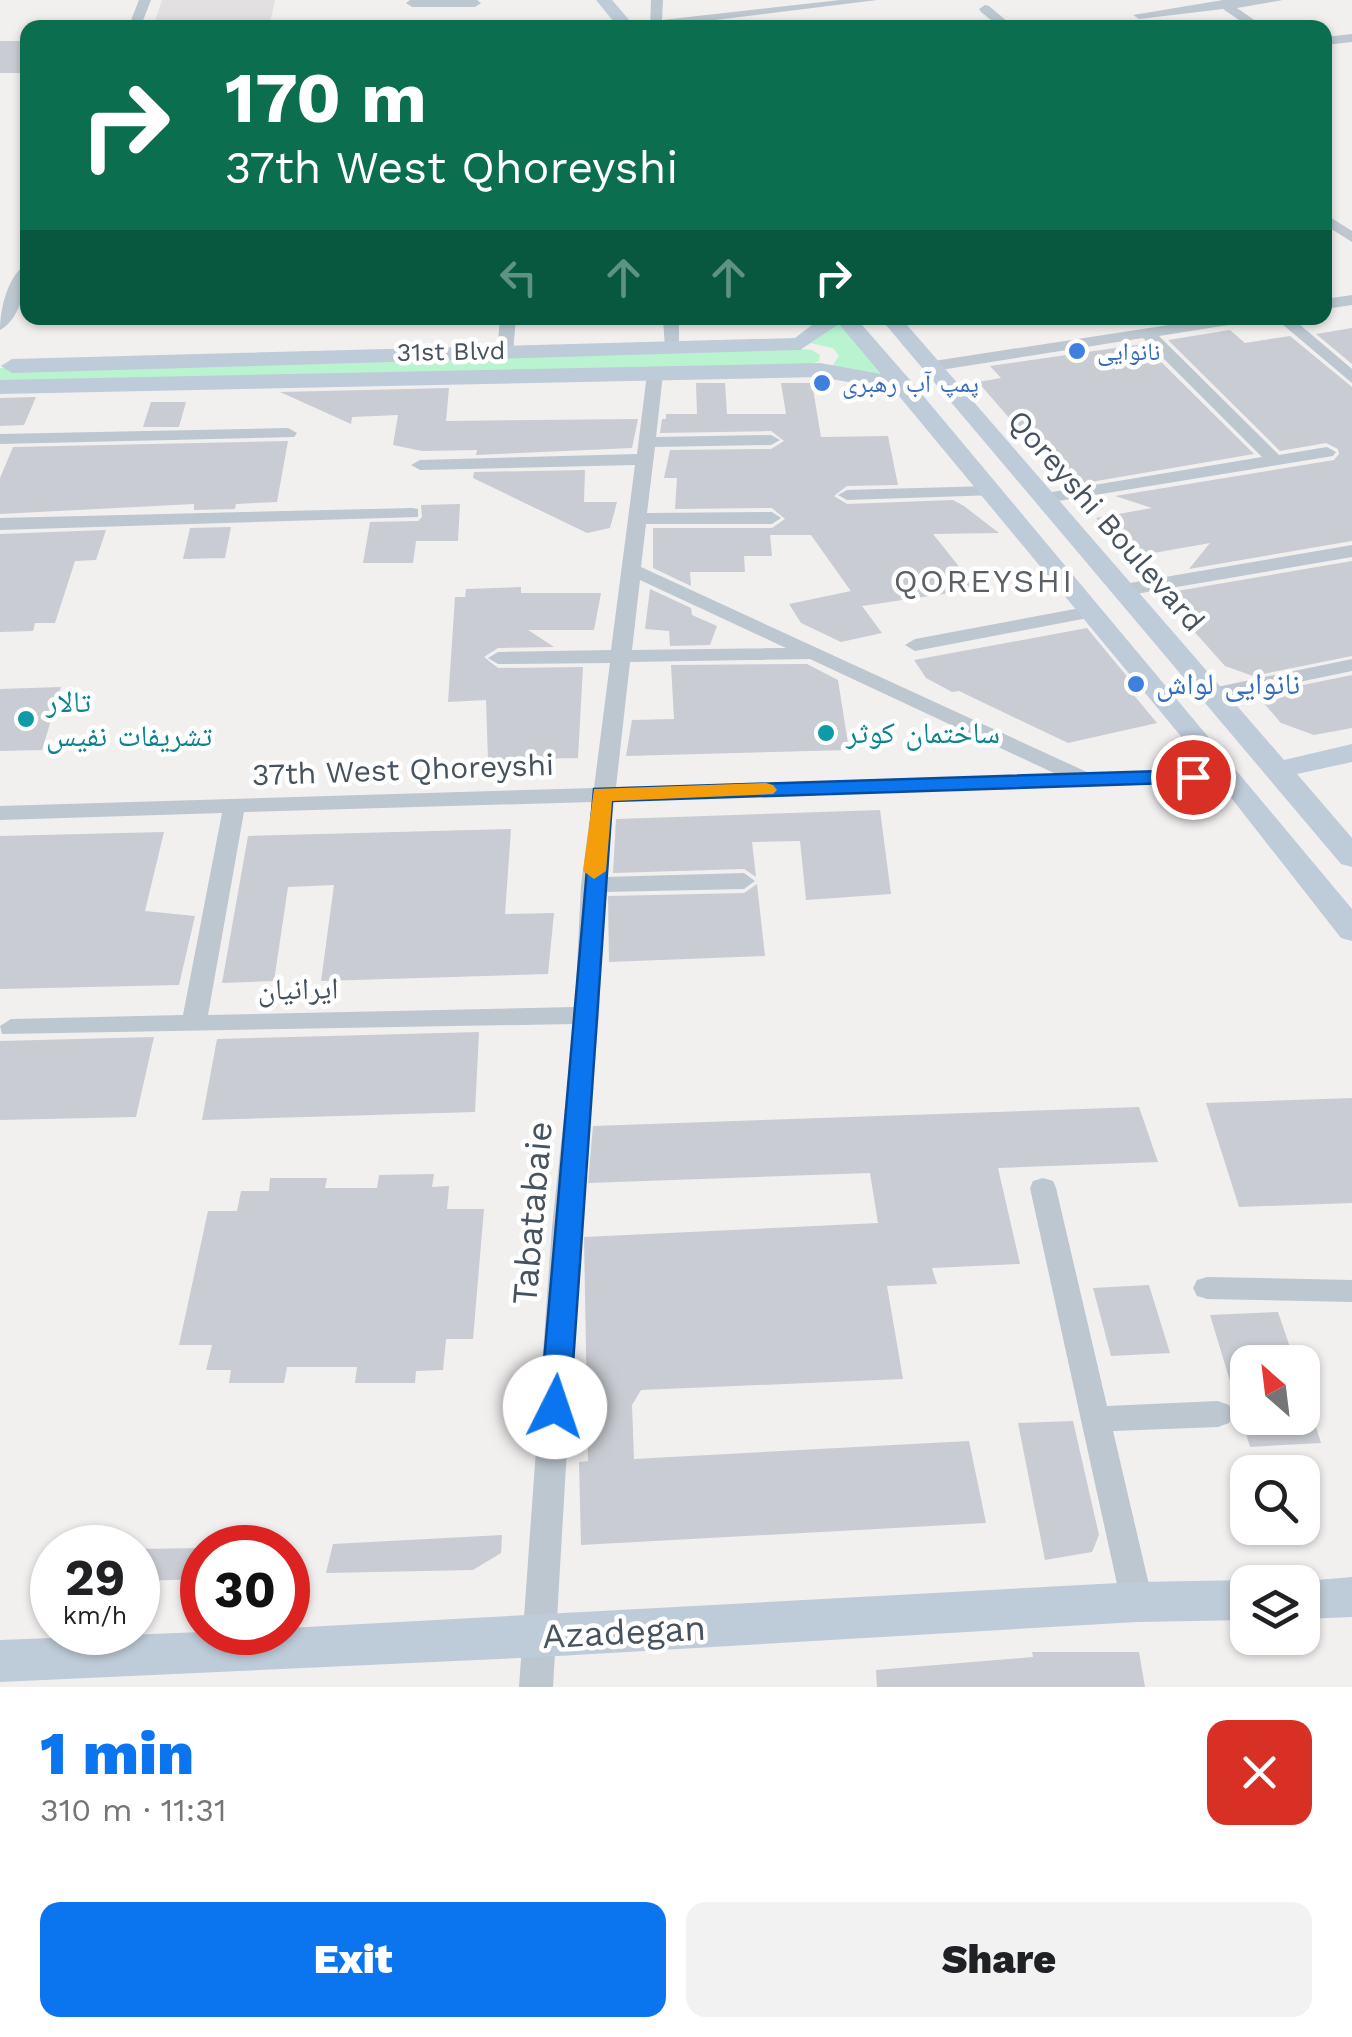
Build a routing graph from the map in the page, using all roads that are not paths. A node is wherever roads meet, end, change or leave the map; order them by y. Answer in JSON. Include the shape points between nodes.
{"nodes":[{"id":1,"x":604,"y":0,"type":"edge"},
{"id":2,"x":673,"y":0,"type":"edge"},
{"id":3,"x":871,"y":0,"type":"edge"},
{"id":4,"x":1277,"y":0,"type":"edge"},
{"id":5,"x":448,"y":1,"type":"edge"},
{"id":6,"x":657,"y":1,"type":"edge"},
{"id":7,"x":412,"y":3,"type":"dead end"},
{"id":8,"x":475,"y":3,"type":"dead end"},
{"id":9,"x":1220,"y":3,"type":"edge"},
{"id":10,"x":986,"y":9,"type":"dead end"},
{"id":11,"x":1139,"y":15,"type":"dead end"},
{"id":12,"x":621,"y":20,"type":"edge"},
{"id":13,"x":707,"y":20,"type":"edge"},
{"id":14,"x":999,"y":20,"type":"edge"},
{"id":15,"x":1247,"y":20,"type":"edge"},
{"id":16,"x":20,"y":286,"type":"edge"},
{"id":17,"x":0,"y":325,"type":"edge"},
{"id":18,"x":508,"y":325,"type":"edge"},
{"id":19,"x":671,"y":325,"type":"edge"},
{"id":20,"x":825,"y":325,"type":"edge"},
{"id":21,"x":850,"y":325,"type":"edge"},
{"id":22,"x":896,"y":325,"type":"edge"},
{"id":23,"x":1194,"y":325,"type":"edge"},
{"id":24,"x":1291,"y":325,"type":"edge"},
{"id":25,"x":1147,"y":332,"type":"junction"},
{"id":26,"x":800,"y":344,"type":"junction"},
{"id":27,"x":673,"y":348,"type":"junction"},
{"id":28,"x":506,"y":352,"type":"junction"},
{"id":29,"x":0,"y":366,"type":"edge"},
{"id":30,"x":934,"y":366,"type":"junction"},
{"id":31,"x":820,"y":370,"type":"junction"},
{"id":32,"x":655,"y":374,"type":"junction"},
{"id":33,"x":1352,"y":378,"type":"edge"},
{"id":34,"x":902,"y":385,"type":"junction"},
{"id":35,"x":0,"y":387,"type":"edge"},
{"id":36,"x":288,"y":433,"type":"dead end"},
{"id":37,"x":0,"y":439,"type":"edge"},
{"id":38,"x":772,"y":440,"type":"dead end"},
{"id":39,"x":646,"y":451,"type":"junction"},
{"id":40,"x":1327,"y":452,"type":"dead end"},
{"id":41,"x":1274,"y":460,"type":"junction"},
{"id":42,"x":420,"y":464,"type":"dead end"},
{"id":43,"x":990,"y":491,"type":"junction"},
{"id":44,"x":847,"y":495,"type":"dead end"},
{"id":45,"x":1046,"y":498,"type":"junction"},
{"id":46,"x":412,"y":513,"type":"dead end"},
{"id":47,"x":772,"y":518,"type":"dead end"},
{"id":48,"x":638,"y":519,"type":"junction"},
{"id":49,"x":0,"y":524,"type":"edge"},
{"id":50,"x":1352,"y":551,"type":"edge"},
{"id":51,"x":632,"y":570,"type":"junction"},
{"id":52,"x":1124,"y":590,"type":"junction"},
{"id":53,"x":1091,"y":612,"type":"junction"},
{"id":54,"x":914,"y":645,"type":"dead end"},
{"id":55,"x":816,"y":654,"type":"junction"},
{"id":56,"x":621,"y":657,"type":"junction"},
{"id":57,"x":498,"y":658,"type":"dead end"},
{"id":58,"x":1352,"y":665,"type":"edge"},
{"id":59,"x":1212,"y":694,"type":"junction"},
{"id":60,"x":1352,"y":754,"type":"edge"},
{"id":61,"x":1277,"y":770,"type":"junction"},
{"id":62,"x":1228,"y":776,"type":"junction"},
{"id":63,"x":1088,"y":781,"type":"junction"},
{"id":64,"x":602,"y":794,"type":"junction"},
{"id":65,"x":234,"y":806,"type":"junction"},
{"id":66,"x":0,"y":813,"type":"edge"},
{"id":67,"x":1352,"y":857,"type":"edge"},
{"id":68,"x":744,"y":881,"type":"dead end"},
{"id":69,"x":1314,"y":884,"type":"junction"},
{"id":70,"x":593,"y":885,"type":"junction"},
{"id":71,"x":1352,"y":886,"type":"edge"},
{"id":72,"x":1350,"y":921,"type":"edge"},
{"id":73,"x":587,"y":1015,"type":"junction"},
{"id":74,"x":194,"y":1024,"type":"junction"},
{"id":75,"x":11,"y":1028,"type":"dead end"},
{"id":76,"x":1043,"y":1188,"type":"dead end"},
{"id":77,"x":1206,"y":1288,"type":"dead end"},
{"id":78,"x":1352,"y":1291,"type":"edge"},
{"id":79,"x":1218,"y":1414,"type":"dead end"},
{"id":80,"x":1096,"y":1419,"type":"junction"},
{"id":81,"x":1320,"y":1598,"type":"edge"},
{"id":82,"x":1352,"y":1598,"type":"edge"},
{"id":83,"x":1230,"y":1600,"type":"edge"},
{"id":84,"x":1137,"y":1602,"type":"junction"},
{"id":85,"x":541,"y":1637,"type":"junction"},
{"id":86,"x":0,"y":1662,"type":"edge"},
{"id":87,"x":536,"y":1687,"type":"edge"}],
"edges":[{"from":1,"to":12,"type":"main road"},
{"from":2,"to":6,"type":"street"},
{"from":3,"to":13,"type":"street"},
{"from":4,"to":9,"type":"street"},
{"from":5,"to":7,"type":"street"},
{"from":5,"to":8,"type":"street"},
{"from":9,"to":11,"type":"street"},
{"from":9,"to":15,"type":"street"},
{"from":10,"to":14,"type":"street"},
{"from":16,"to":17,"type":"street"},
{"from":18,"to":28,"type":"street"},
{"from":19,"to":27,"type":"street"},
{"from":20,"to":26,"type":"main road"},
{"from":21,"to":34,"type":"main road"},
{"from":22,"to":30,"type":"main road","name":"Qoreyshi Boulevard"},
{"from":23,"to":25,"type":"street"},
{"from":24,"to":33,"type":"street"},
{"from":25,"to":30,"type":"street"},
{"from":25,"to":41,"type":"street"},
{"from":26,"to":27,"type":"main road","name":"31st Blvd"},
{"from":26,"to":31,"type":"main road","via":[[832,354]]},
{"from":27,"to":28,"type":"main road","name":"31st Blvd"},
{"from":28,"to":29,"type":"main road","name":"31st Blvd"},
{"from":30,"to":45,"type":"main road","name":"Qoreyshi Boulevard"},
{"from":31,"to":32,"type":"main road","name":"31st Blvd"},
{"from":31,"to":34,"type":"main road","name":"31st Blvd"},
{"from":32,"to":35,"type":"main road","name":"31st Blvd"},
{"from":32,"to":39,"type":"street","name":"Tabatabaie"},
{"from":34,"to":43,"type":"main road"},
{"from":36,"to":37,"type":"street"},
{"from":38,"to":39,"type":"street"},
{"from":39,"to":42,"type":"street"},
{"from":39,"to":48,"type":"street","name":"Tabatabaie"},
{"from":40,"to":41,"type":"street"},
{"from":41,"to":45,"type":"street"},
{"from":43,"to":44,"type":"street"},
{"from":43,"to":53,"type":"main road"},
{"from":45,"to":52,"type":"main road","name":"Qoreyshi Boulevard"},
{"from":46,"to":49,"type":"street"},
{"from":47,"to":48,"type":"street"},
{"from":48,"to":51,"type":"street","name":"Tabatabaie"},
{"from":50,"to":52,"type":"street"},
{"from":51,"to":55,"type":"street"},
{"from":51,"to":56,"type":"street","name":"Tabatabaie"},
{"from":52,"to":59,"type":"main road","name":"Qoreyshi Boulevard"},
{"from":53,"to":54,"type":"street"},
{"from":53,"to":62,"type":"main road"},
{"from":55,"to":56,"type":"street"},
{"from":55,"to":63,"type":"street"},
{"from":56,"to":57,"type":"street"},
{"from":56,"to":64,"type":"street","name":"Tabatabaie"},
{"from":58,"to":59,"type":"street"},
{"from":59,"to":61,"type":"main road","name":"Qoreyshi Boulevard"},
{"from":60,"to":61,"type":"main road"},
{"from":61,"to":67,"type":"main road","name":"Qoreyshi Boulevard"},
{"from":62,"to":63,"type":"street","name":"37th West Qhoreyshi"},
{"from":62,"to":69,"type":"main road"},
{"from":63,"to":64,"type":"street","name":"37th West Qhoreyshi"},
{"from":64,"to":65,"type":"street","name":"37th West Qhoreyshi"},
{"from":64,"to":70,"type":"street","name":"Tabatabaie"},
{"from":65,"to":66,"type":"street","name":"37th West Qhoreyshi"},
{"from":65,"to":74,"type":"street"},
{"from":68,"to":70,"type":"street"},
{"from":69,"to":71,"type":"main road"},
{"from":69,"to":72,"type":"main road"},
{"from":70,"to":73,"type":"street","name":"Tabatabaie"},
{"from":73,"to":74,"type":"street","name":"ایرانیان"},
{"from":73,"to":85,"type":"street","name":"Tabatabaie","via":[[566,1228]]},
{"from":74,"to":75,"type":"street","name":"ایرانیان"},
{"from":76,"to":80,"type":"street"},
{"from":77,"to":78,"type":"street"},
{"from":79,"to":80,"type":"street"},
{"from":80,"to":84,"type":"street"},
{"from":81,"to":82,"type":"main road"},
{"from":83,"to":84,"type":"main road","name":"Azadegan"},
{"from":84,"to":85,"type":"main road","name":"Azadegan"},
{"from":85,"to":86,"type":"main road","name":"Azadegan"},
{"from":85,"to":87,"type":"street","name":"Tabatabaie"}]}
